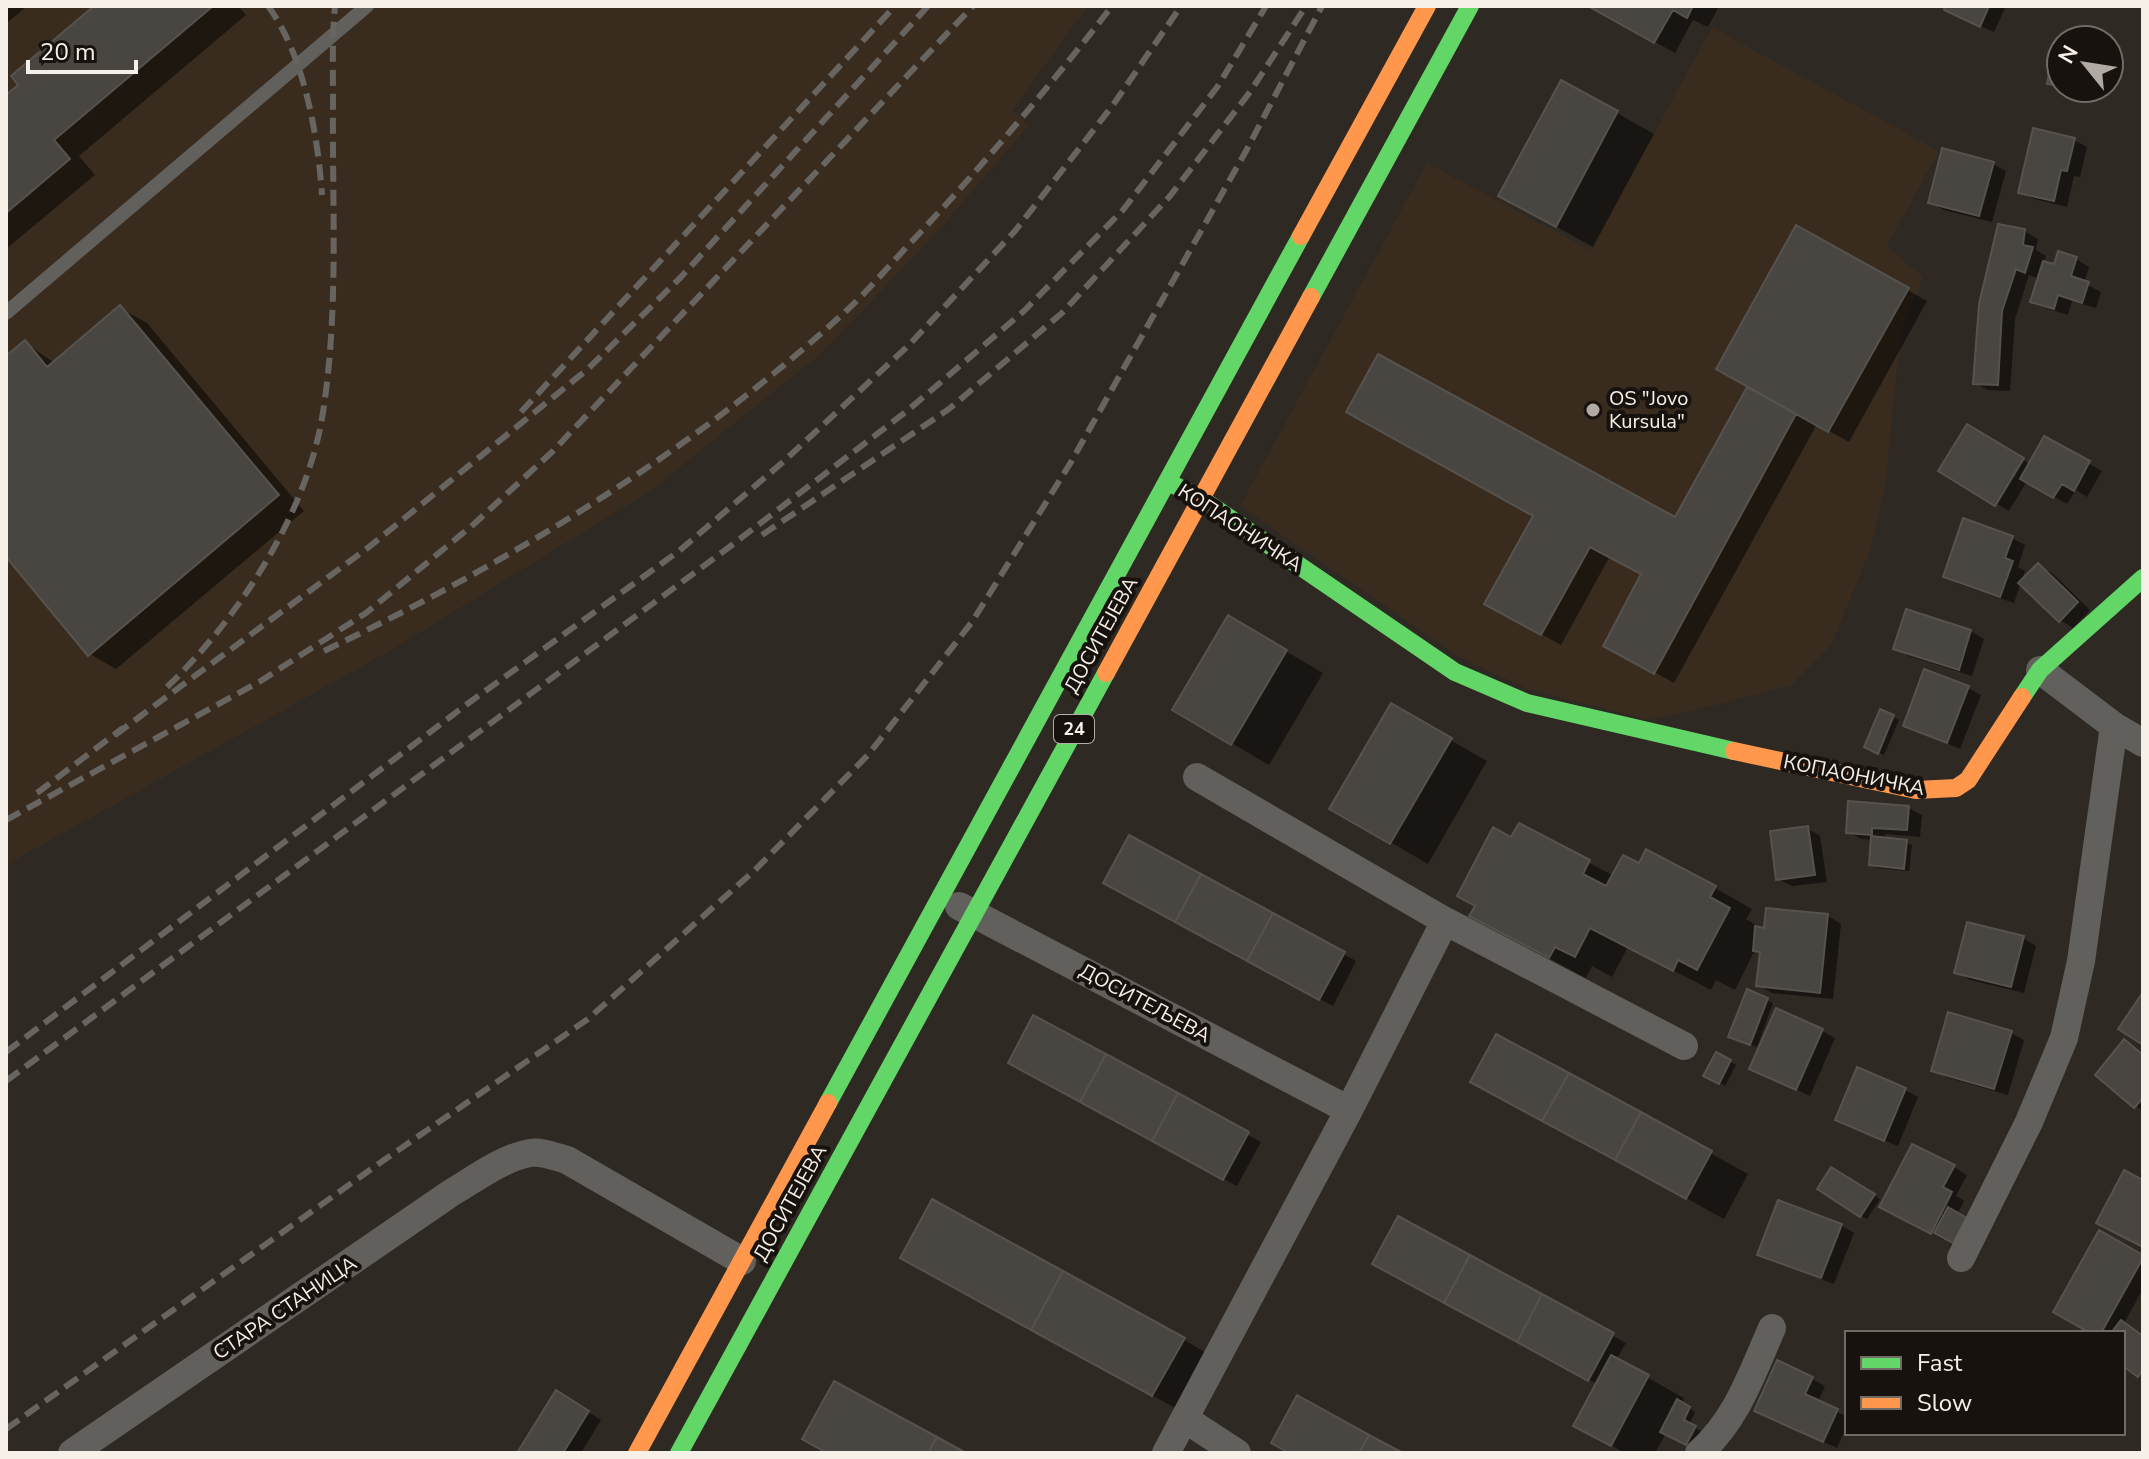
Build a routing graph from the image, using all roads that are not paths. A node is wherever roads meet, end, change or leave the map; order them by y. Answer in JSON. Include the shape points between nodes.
{"nodes":[{"id":1,"x":367,"y":6,"type":"edge"},
{"id":2,"x":1427,"y":6,"type":"edge"},
{"id":3,"x":1470,"y":6,"type":"edge"},
{"id":4,"x":6,"y":313,"type":"edge"},
{"id":5,"x":1167,"y":481,"type":"junction"},
{"id":6,"x":1200,"y":498,"type":"junction"},
{"id":7,"x":2143,"y":578,"type":"edge"},
{"id":8,"x":2040,"y":670,"type":"junction"},
{"id":9,"x":2114,"y":726,"type":"junction"},
{"id":10,"x":2143,"y":743,"type":"edge"},
{"id":11,"x":1197,"y":777,"type":"dead end"},
{"id":12,"x":941,"y":897,"type":"junction"},
{"id":13,"x":974,"y":914,"type":"junction"},
{"id":14,"x":1445,"y":921,"type":"junction"},
{"id":15,"x":1684,"y":1046,"type":"dead end"},
{"id":16,"x":1349,"y":1110,"type":"junction"},
{"id":17,"x":1961,"y":1258,"type":"dead end"},
{"id":18,"x":742,"y":1261,"type":"junction"},
{"id":19,"x":1772,"y":1328,"type":"dead end"},
{"id":20,"x":1185,"y":1419,"type":"junction"},
{"id":21,"x":72,"y":1453,"type":"edge"},
{"id":22,"x":637,"y":1453,"type":"edge"},
{"id":23,"x":679,"y":1453,"type":"edge"},
{"id":24,"x":1166,"y":1453,"type":"edge"},
{"id":25,"x":1237,"y":1453,"type":"edge"},
{"id":26,"x":1699,"y":1453,"type":"edge"}],
"edges":[{"from":1,"to":4,"type":"lane"},
{"from":2,"to":5,"type":"main road","name":"ДОСИТЕЈЕВА","number":"24"},
{"from":3,"to":6,"type":"main road","name":"ДОСИТЕЈЕВА","number":"24"},
{"from":5,"to":6,"type":"main road","name":"КОПАОНИЧКА"},
{"from":5,"to":12,"type":"main road","name":"ДОСИТЕЈЕВА","number":"24"},
{"from":6,"to":8,"type":"main road","name":"КОПАОНИЧКА","via":[[1455,672],[1527,703],[1916,790],[1956,788],[1968,780]]},
{"from":6,"to":13,"type":"main road","name":"ДОСИТЕЈЕВА","number":"24"},
{"from":7,"to":8,"type":"main road","name":"КОПАОНИЧКА"},
{"from":8,"to":9,"type":"street"},
{"from":9,"to":10,"type":"street"},
{"from":9,"to":17,"type":"street","via":[[2081,961],[2064,1038]]},
{"from":11,"to":14,"type":"street"},
{"from":12,"to":13,"type":"street","name":"ДОСИТЕЉЕВА"},
{"from":12,"to":18,"type":"main road","name":"ДОСИТЕЈЕВА","number":"24"},
{"from":13,"to":16,"type":"street","name":"ДОСИТЕЉЕВА"},
{"from":13,"to":23,"type":"main road","name":"ДОСИТЕЈЕВА","number":"24"},
{"from":14,"to":15,"type":"street"},
{"from":14,"to":16,"type":"street"},
{"from":16,"to":20,"type":"street"},
{"from":18,"to":21,"type":"street","name":"СТАРА СТАНИЦА","via":[[567,1160],[531,1153],[451,1193]]},
{"from":18,"to":22,"type":"main road","name":"ДОСИТЕЈЕВА","number":"24"},
{"from":19,"to":26,"type":"street","via":[[1734,1414]]},
{"from":20,"to":24,"type":"street"},
{"from":20,"to":25,"type":"street"}]}
